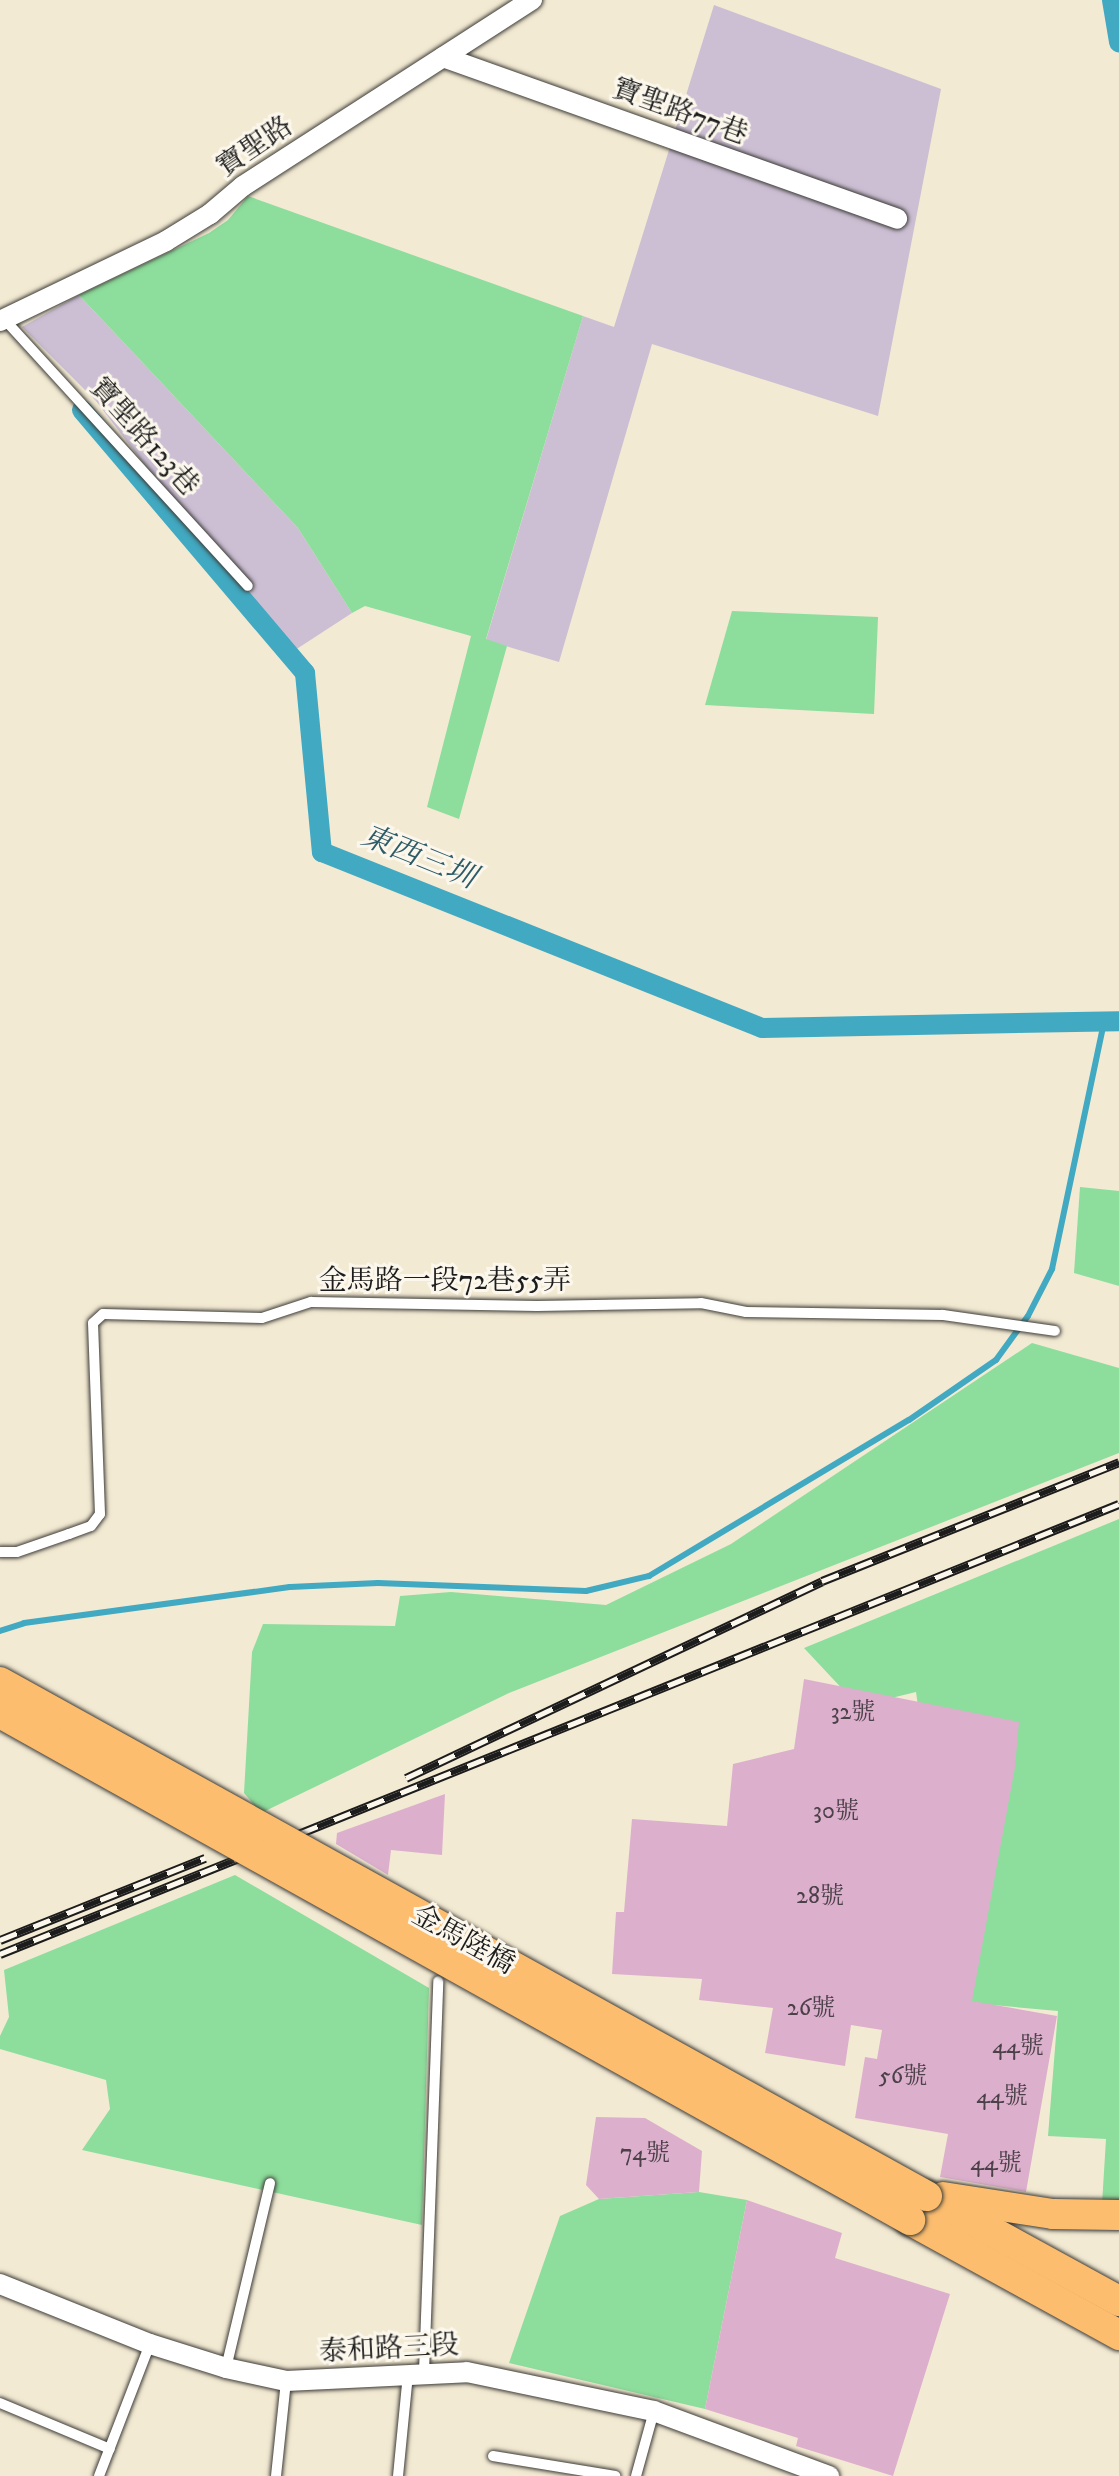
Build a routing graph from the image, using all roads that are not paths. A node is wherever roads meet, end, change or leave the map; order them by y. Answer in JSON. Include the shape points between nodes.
{"nodes":[{"id":1,"x":532,"y":0,"type":"edge"},
{"id":2,"x":443,"y":57,"type":"junction"},
{"id":3,"x":897,"y":219,"type":"dead end"},
{"id":4,"x":2,"y":320,"type":"edge"},
{"id":5,"x":248,"y":586,"type":"dead end"},
{"id":6,"x":1055,"y":1331,"type":"dead end"},
{"id":7,"x":0,"y":1552,"type":"edge"},
{"id":8,"x":0,"y":1682,"type":"edge"},
{"id":9,"x":0,"y":1713,"type":"edge"},
{"id":10,"x":438,"y":1981,"type":"dead end"},
{"id":11,"x":270,"y":2183,"type":"dead end"},
{"id":12,"x":918,"y":2208,"type":"junction"},
{"id":13,"x":1119,"y":2215,"type":"edge"},
{"id":14,"x":1,"y":2288,"type":"edge"},
{"id":15,"x":1119,"y":2301,"type":"edge"},
{"id":16,"x":1086,"y":2317,"type":"junction"},
{"id":17,"x":1119,"y":2335,"type":"edge"},
{"id":18,"x":150,"y":2344,"type":"junction"},
{"id":19,"x":1119,"y":2349,"type":"edge"},
{"id":20,"x":226,"y":2368,"type":"junction"},
{"id":21,"x":416,"y":2372,"type":"junction"},
{"id":22,"x":286,"y":2381,"type":"junction"},
{"id":23,"x":0,"y":2403,"type":"edge"},
{"id":24,"x":654,"y":2411,"type":"junction"},
{"id":25,"x":110,"y":2449,"type":"junction"},
{"id":26,"x":493,"y":2456,"type":"dead end"},
{"id":27,"x":536,"y":2471,"type":"edge"},
{"id":28,"x":99,"y":2476,"type":"edge"},
{"id":29,"x":276,"y":2476,"type":"edge"},
{"id":30,"x":398,"y":2476,"type":"edge"},
{"id":31,"x":615,"y":2476,"type":"edge"},
{"id":32,"x":636,"y":2476,"type":"edge"},
{"id":33,"x":829,"y":2476,"type":"edge"}],
"edges":[{"from":1,"to":2,"type":"street","name":"寶聖路"},
{"from":2,"to":3,"type":"street","name":"寶聖路77巷"},
{"from":2,"to":4,"type":"street","name":"寶聖路","via":[[166,241]]},
{"from":4,"to":5,"type":"lane","name":"寶聖路123巷"},
{"from":6,"to":7,"type":"lane","name":"金馬路一段72巷55弄","via":[[943,1315],[746,1312],[701,1303],[311,1302],[262,1318],[103,1314],[93,1323],[100,1514],[91,1526],[17,1552]]},
{"from":8,"to":12,"type":"main road","name":"金馬陸橋","bridge":true},
{"from":9,"to":12,"type":"main road","name":"金馬陸橋","bridge":true},
{"from":10,"to":21,"type":"lane"},
{"from":11,"to":20,"type":"lane"},
{"from":12,"to":13,"type":"main road"},
{"from":12,"to":15,"type":"main road"},
{"from":12,"to":16,"type":"main road"},
{"from":14,"to":18,"type":"street","name":"泰和路三段"},
{"from":16,"to":17,"type":"main road"},
{"from":16,"to":19,"type":"main road"},
{"from":18,"to":20,"type":"street","name":"泰和路三段"},
{"from":18,"to":25,"type":"lane"},
{"from":20,"to":22,"type":"street","name":"泰和路三段"},
{"from":21,"to":22,"type":"street","name":"泰和路三段"},
{"from":21,"to":24,"type":"street","name":"泰和路三段","via":[[467,2372]]},
{"from":21,"to":30,"type":"lane"},
{"from":22,"to":29,"type":"lane"},
{"from":23,"to":25,"type":"lane"},
{"from":24,"to":32,"type":"lane"},
{"from":24,"to":33,"type":"street","name":"泰和路三段"},
{"from":25,"to":28,"type":"lane"},
{"from":26,"to":27,"type":"lane"},
{"from":27,"to":31,"type":"lane"}]}
